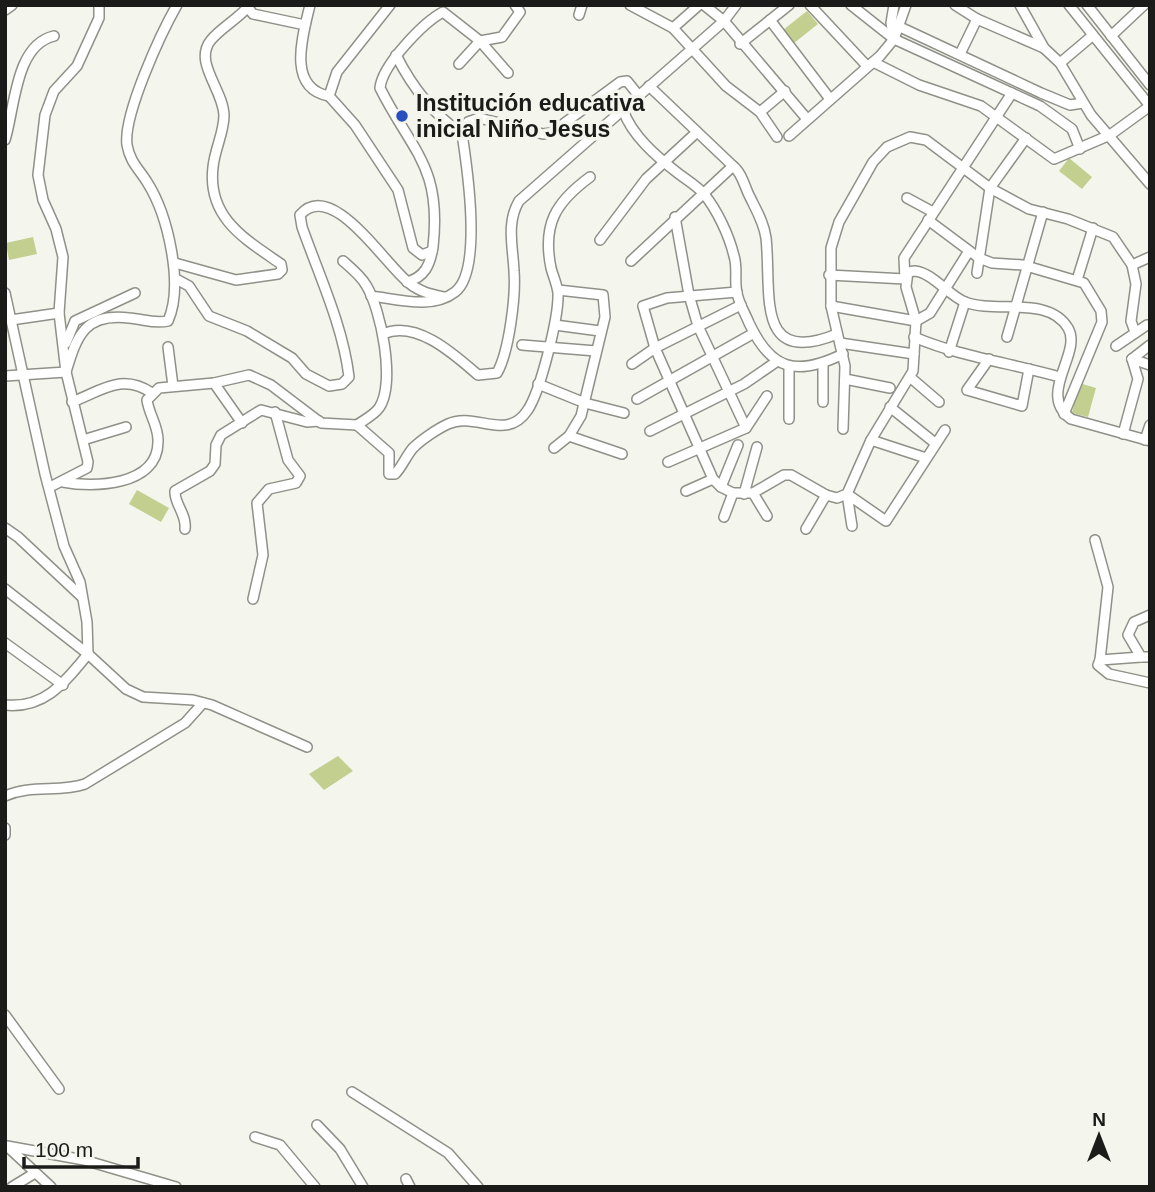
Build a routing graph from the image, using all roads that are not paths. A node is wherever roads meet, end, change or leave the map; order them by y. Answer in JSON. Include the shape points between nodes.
{"nodes":[{"id":1,"x":12,"y":5,"type":"edge"},
{"id":2,"x":99,"y":5,"type":"edge"},
{"id":3,"x":177,"y":5,"type":"edge"},
{"id":4,"x":310,"y":5,"type":"edge"},
{"id":5,"x":390,"y":5,"type":"edge"},
{"id":6,"x":515,"y":5,"type":"edge"},
{"id":7,"x":582,"y":5,"type":"edge"},
{"id":8,"x":631,"y":5,"type":"edge"},
{"id":9,"x":701,"y":5,"type":"edge"},
{"id":10,"x":736,"y":5,"type":"edge"},
{"id":11,"x":789,"y":5,"type":"edge"},
{"id":12,"x":810,"y":5,"type":"edge"},
{"id":13,"x":851,"y":5,"type":"edge"},
{"id":14,"x":894,"y":5,"type":"edge"},
{"id":15,"x":906,"y":5,"type":"edge"},
{"id":16,"x":955,"y":5,"type":"edge"},
{"id":17,"x":1069,"y":5,"type":"edge"},
{"id":18,"x":1087,"y":5,"type":"edge"},
{"id":19,"x":1021,"y":6,"type":"edge"},
{"id":20,"x":1143,"y":6,"type":"edge"},
{"id":21,"x":246,"y":7,"type":"edge"},
{"id":22,"x":5,"y":10,"type":"edge"},
{"id":23,"x":579,"y":15,"type":"dead end"},
{"id":24,"x":1150,"y":16,"type":"edge"},
{"id":25,"x":977,"y":19,"type":"junction"},
{"id":26,"x":770,"y":20,"type":"junction"},
{"id":27,"x":724,"y":21,"type":"junction"},
{"id":28,"x":306,"y":25,"type":"junction"},
{"id":29,"x":900,"y":27,"type":"junction"},
{"id":30,"x":673,"y":28,"type":"junction"},
{"id":31,"x":54,"y":36,"type":"dead end"},
{"id":32,"x":1092,"y":36,"type":"junction"},
{"id":33,"x":1111,"y":36,"type":"junction"},
{"id":34,"x":894,"y":39,"type":"junction"},
{"id":35,"x":480,"y":41,"type":"junction"},
{"id":36,"x":740,"y":44,"type":"junction"},
{"id":37,"x":1044,"y":48,"type":"junction"},
{"id":38,"x":691,"y":50,"type":"junction"},
{"id":39,"x":960,"y":54,"type":"junction"},
{"id":40,"x":396,"y":55,"type":"junction"},
{"id":41,"x":1060,"y":63,"type":"junction"},
{"id":42,"x":459,"y":64,"type":"dead end"},
{"id":43,"x":870,"y":64,"type":"junction"},
{"id":44,"x":508,"y":73,"type":"dead end"},
{"id":45,"x":1150,"y":85,"type":"edge"},
{"id":46,"x":649,"y":86,"type":"junction"},
{"id":47,"x":785,"y":91,"type":"junction"},
{"id":48,"x":1012,"y":93,"type":"junction"},
{"id":49,"x":329,"y":96,"type":"junction"},
{"id":50,"x":639,"y":96,"type":"junction"},
{"id":51,"x":830,"y":99,"type":"junction"},
{"id":52,"x":1083,"y":103,"type":"junction"},
{"id":53,"x":1070,"y":105,"type":"junction"},
{"id":54,"x":1150,"y":106,"type":"edge"},
{"id":55,"x":623,"y":110,"type":"junction"},
{"id":56,"x":760,"y":112,"type":"junction"},
{"id":57,"x":996,"y":117,"type":"junction"},
{"id":58,"x":807,"y":119,"type":"junction"},
{"id":59,"x":1069,"y":127,"type":"junction"},
{"id":60,"x":697,"y":132,"type":"junction"},
{"id":61,"x":462,"y":134,"type":"junction"},
{"id":62,"x":1110,"y":135,"type":"junction"},
{"id":63,"x":789,"y":136,"type":"dead end"},
{"id":64,"x":777,"y":137,"type":"dead end"},
{"id":65,"x":1026,"y":138,"type":"junction"},
{"id":66,"x":5,"y":140,"type":"edge"},
{"id":67,"x":1080,"y":149,"type":"junction"},
{"id":68,"x":663,"y":162,"type":"junction"},
{"id":69,"x":733,"y":166,"type":"junction"},
{"id":70,"x":962,"y":167,"type":"junction"},
{"id":71,"x":590,"y":177,"type":"dead end"},
{"id":72,"x":1150,"y":184,"type":"edge"},
{"id":73,"x":990,"y":188,"type":"junction"},
{"id":74,"x":702,"y":192,"type":"junction"},
{"id":75,"x":907,"y":198,"type":"dead end"},
{"id":76,"x":1043,"y":212,"type":"junction"},
{"id":77,"x":930,"y":216,"type":"junction"},
{"id":78,"x":675,"y":217,"type":"junction"},
{"id":79,"x":1093,"y":228,"type":"junction"},
{"id":80,"x":600,"y":240,"type":"dead end"},
{"id":81,"x":432,"y":251,"type":"junction"},
{"id":82,"x":970,"y":251,"type":"junction"},
{"id":83,"x":1150,"y":257,"type":"edge"},
{"id":84,"x":979,"y":258,"type":"junction"},
{"id":85,"x":343,"y":261,"type":"dead end"},
{"id":86,"x":631,"y":261,"type":"dead end"},
{"id":87,"x":175,"y":263,"type":"junction"},
{"id":88,"x":1132,"y":265,"type":"junction"},
{"id":89,"x":1029,"y":266,"type":"junction"},
{"id":90,"x":976,"y":273,"type":"dead end"},
{"id":91,"x":829,"y":275,"type":"junction"},
{"id":92,"x":176,"y":279,"type":"junction"},
{"id":93,"x":905,"y":279,"type":"junction"},
{"id":94,"x":1077,"y":280,"type":"junction"},
{"id":95,"x":407,"y":282,"type":"junction"},
{"id":96,"x":946,"y":289,"type":"junction"},
{"id":97,"x":558,"y":290,"type":"junction"},
{"id":98,"x":737,"y":292,"type":"junction"},
{"id":99,"x":5,"y":293,"type":"edge"},
{"id":100,"x":135,"y":293,"type":"dead end"},
{"id":101,"x":689,"y":295,"type":"junction"},
{"id":102,"x":371,"y":296,"type":"junction"},
{"id":103,"x":444,"y":297,"type":"junction"},
{"id":104,"x":965,"y":302,"type":"junction"},
{"id":105,"x":741,"y":305,"type":"junction"},
{"id":106,"x":831,"y":306,"type":"junction"},
{"id":107,"x":1016,"y":308,"type":"junction"},
{"id":108,"x":59,"y":313,"type":"junction"},
{"id":109,"x":11,"y":320,"type":"junction"},
{"id":110,"x":916,"y":321,"type":"junction"},
{"id":111,"x":1147,"y":325,"type":"dead end"},
{"id":112,"x":555,"y":326,"type":"junction"},
{"id":113,"x":698,"y":326,"type":"junction"},
{"id":114,"x":600,"y":331,"type":"junction"},
{"id":115,"x":1135,"y":332,"type":"junction"},
{"id":116,"x":383,"y":334,"type":"junction"},
{"id":117,"x":754,"y":334,"type":"junction"},
{"id":118,"x":10,"y":336,"type":"edge"},
{"id":119,"x":914,"y":337,"type":"junction"},
{"id":120,"x":1007,"y":337,"type":"dead end"},
{"id":121,"x":838,"y":339,"type":"junction"},
{"id":122,"x":522,"y":345,"type":"dead end"},
{"id":123,"x":1150,"y":345,"type":"edge"},
{"id":124,"x":1116,"y":346,"type":"dead end"},
{"id":125,"x":168,"y":347,"type":"dead end"},
{"id":126,"x":549,"y":347,"type":"junction"},
{"id":127,"x":65,"y":348,"type":"junction"},
{"id":128,"x":655,"y":348,"type":"junction"},
{"id":129,"x":596,"y":351,"type":"junction"},
{"id":130,"x":949,"y":352,"type":"junction"},
{"id":131,"x":914,"y":354,"type":"junction"},
{"id":132,"x":843,"y":355,"type":"junction"},
{"id":133,"x":714,"y":356,"type":"junction"},
{"id":134,"x":989,"y":359,"type":"junction"},
{"id":135,"x":1132,"y":359,"type":"junction"},
{"id":136,"x":776,"y":362,"type":"junction"},
{"id":137,"x":632,"y":364,"type":"dead end"},
{"id":138,"x":823,"y":364,"type":"junction"},
{"id":139,"x":1150,"y":365,"type":"edge"},
{"id":140,"x":789,"y":366,"type":"junction"},
{"id":141,"x":1029,"y":369,"type":"junction"},
{"id":142,"x":66,"y":372,"type":"junction"},
{"id":143,"x":21,"y":375,"type":"junction"},
{"id":144,"x":5,"y":376,"type":"edge"},
{"id":145,"x":1060,"y":377,"type":"junction"},
{"id":146,"x":911,"y":378,"type":"junction"},
{"id":147,"x":845,"y":379,"type":"junction"},
{"id":148,"x":670,"y":380,"type":"junction"},
{"id":149,"x":215,"y":383,"type":"junction"},
{"id":150,"x":538,"y":384,"type":"junction"},
{"id":151,"x":173,"y":386,"type":"junction"},
{"id":152,"x":890,"y":388,"type":"dead end"},
{"id":153,"x":730,"y":390,"type":"junction"},
{"id":154,"x":152,"y":393,"type":"junction"},
{"id":155,"x":767,"y":396,"type":"dead end"},
{"id":156,"x":637,"y":399,"type":"dead end"},
{"id":157,"x":72,"y":401,"type":"junction"},
{"id":158,"x":823,"y":402,"type":"dead end"},
{"id":159,"x":939,"y":402,"type":"dead end"},
{"id":160,"x":585,"y":403,"type":"junction"},
{"id":161,"x":890,"y":407,"type":"junction"},
{"id":162,"x":275,"y":412,"type":"junction"},
{"id":163,"x":624,"y":413,"type":"dead end"},
{"id":164,"x":687,"y":414,"type":"junction"},
{"id":165,"x":1064,"y":414,"type":"junction"},
{"id":166,"x":789,"y":419,"type":"dead end"},
{"id":167,"x":319,"y":421,"type":"junction"},
{"id":168,"x":242,"y":423,"type":"junction"},
{"id":169,"x":357,"y":425,"type":"junction"},
{"id":170,"x":1150,"y":425,"type":"edge"},
{"id":171,"x":126,"y":427,"type":"dead end"},
{"id":172,"x":746,"y":428,"type":"junction"},
{"id":173,"x":843,"y":429,"type":"dead end"},
{"id":174,"x":945,"y":430,"type":"dead end"},
{"id":175,"x":650,"y":431,"type":"dead end"},
{"id":176,"x":1123,"y":434,"type":"junction"},
{"id":177,"x":569,"y":436,"type":"junction"},
{"id":178,"x":83,"y":440,"type":"junction"},
{"id":179,"x":871,"y":440,"type":"junction"},
{"id":180,"x":1147,"y":441,"type":"edge"},
{"id":181,"x":935,"y":443,"type":"junction"},
{"id":182,"x":738,"y":445,"type":"dead end"},
{"id":183,"x":757,"y":447,"type":"dead end"},
{"id":184,"x":554,"y":448,"type":"dead end"},
{"id":185,"x":702,"y":448,"type":"junction"},
{"id":186,"x":622,"y":454,"type":"dead end"},
{"id":187,"x":926,"y":458,"type":"junction"},
{"id":188,"x":668,"y":462,"type":"dead end"},
{"id":189,"x":713,"y":479,"type":"junction"},
{"id":190,"x":63,"y":482,"type":"junction"},
{"id":191,"x":50,"y":487,"type":"junction"},
{"id":192,"x":721,"y":487,"type":"junction"},
{"id":193,"x":686,"y":491,"type":"dead end"},
{"id":194,"x":733,"y":493,"type":"junction"},
{"id":195,"x":748,"y":494,"type":"junction"},
{"id":196,"x":847,"y":494,"type":"junction"},
{"id":197,"x":826,"y":495,"type":"junction"},
{"id":198,"x":767,"y":516,"type":"dead end"},
{"id":199,"x":724,"y":517,"type":"dead end"},
{"id":200,"x":852,"y":526,"type":"dead end"},
{"id":201,"x":5,"y":528,"type":"edge"},
{"id":202,"x":185,"y":529,"type":"dead end"},
{"id":203,"x":806,"y":529,"type":"dead end"},
{"id":204,"x":1095,"y":540,"type":"dead end"},
{"id":205,"x":5,"y":589,"type":"edge"},
{"id":206,"x":82,"y":597,"type":"junction"},
{"id":207,"x":253,"y":598,"type":"dead end"},
{"id":208,"x":1150,"y":615,"type":"edge"},
{"id":209,"x":5,"y":643,"type":"edge"},
{"id":210,"x":88,"y":654,"type":"junction"},
{"id":211,"x":1145,"y":657,"type":"edge"},
{"id":212,"x":1100,"y":660,"type":"junction"},
{"id":213,"x":1150,"y":683,"type":"edge"},
{"id":214,"x":63,"y":685,"type":"junction"},
{"id":215,"x":203,"y":703,"type":"junction"},
{"id":216,"x":5,"y":705,"type":"edge"},
{"id":217,"x":307,"y":747,"type":"dead end"},
{"id":218,"x":5,"y":796,"type":"edge"},
{"id":219,"x":5,"y":828,"type":"edge"},
{"id":220,"x":5,"y":835,"type":"edge"},
{"id":221,"x":5,"y":1015,"type":"edge"},
{"id":222,"x":59,"y":1089,"type":"dead end"},
{"id":223,"x":352,"y":1092,"type":"dead end"},
{"id":224,"x":317,"y":1125,"type":"dead end"},
{"id":225,"x":255,"y":1137,"type":"dead end"},
{"id":226,"x":6,"y":1146,"type":"edge"},
{"id":227,"x":35,"y":1173,"type":"junction"},
{"id":228,"x":12,"y":1187,"type":"edge"},
{"id":229,"x":51,"y":1187,"type":"edge"},
{"id":230,"x":176,"y":1187,"type":"edge"},
{"id":231,"x":315,"y":1187,"type":"edge"},
{"id":232,"x":363,"y":1187,"type":"edge"},
{"id":233,"x":478,"y":1187,"type":"edge"}],
"edges":[{"from":1,"to":22,"type":"street"},
{"from":2,"to":108,"type":"street","via":[[94,30],[77,66],[54,91],[45,115],[38,175],[63,257]]},
{"from":3,"to":87,"type":"street","via":[[140,88],[127,144],[132,163],[153,194]]},
{"from":4,"to":28,"type":"street"},
{"from":5,"to":49,"type":"street","via":[[337,72]]},
{"from":6,"to":35,"type":"street","via":[[520,12],[509,30],[502,37]]},
{"from":7,"to":23,"type":"street"},
{"from":8,"to":30,"type":"street"},
{"from":9,"to":27,"type":"street"},
{"from":9,"to":30,"type":"street"},
{"from":10,"to":27,"type":"street"},
{"from":11,"to":26,"type":"street"},
{"from":12,"to":43,"type":"street"},
{"from":13,"to":34,"type":"street"},
{"from":14,"to":34,"type":"street"},
{"from":15,"to":29,"type":"street"},
{"from":16,"to":25,"type":"street"},
{"from":17,"to":32,"type":"street"},
{"from":18,"to":33,"type":"street"},
{"from":19,"to":37,"type":"street"},
{"from":20,"to":24,"type":"street"},
{"from":20,"to":33,"type":"street"},
{"from":21,"to":28,"type":"street","via":[[253,13]]},
{"from":21,"to":87,"type":"street","via":[[211,40],[205,56],[224,113],[213,167],[214,194],[226,222],[281,264],[282,270],[236,280]]},
{"from":25,"to":37,"type":"street"},
{"from":25,"to":39,"type":"street"},
{"from":26,"to":36,"type":"street"},
{"from":26,"to":51,"type":"street"},
{"from":27,"to":36,"type":"street"},
{"from":27,"to":38,"type":"street"},
{"from":28,"to":49,"type":"street","via":[[300,51],[303,75],[313,91]]},
{"from":29,"to":34,"type":"street"},
{"from":29,"to":39,"type":"street"},
{"from":30,"to":38,"type":"street"},
{"from":31,"to":66,"type":"street","via":[[32,47]]},
{"from":32,"to":41,"type":"street"},
{"from":32,"to":54,"type":"street"},
{"from":33,"to":45,"type":"street"},
{"from":34,"to":43,"type":"street"},
{"from":34,"to":48,"type":"street"},
{"from":35,"to":40,"type":"street","via":[[440,13]]},
{"from":35,"to":42,"type":"street"},
{"from":35,"to":44,"type":"street"},
{"from":36,"to":47,"type":"street"},
{"from":37,"to":41,"type":"street"},
{"from":38,"to":46,"type":"street"},
{"from":38,"to":56,"type":"street"},
{"from":39,"to":53,"type":"street"},
{"from":40,"to":61,"type":"street","via":[[407,78],[440,118]]},
{"from":40,"to":81,"type":"street","via":[[380,88],[417,147],[433,184]]},
{"from":41,"to":52,"type":"street"},
{"from":43,"to":51,"type":"street"},
{"from":43,"to":57,"type":"street","via":[[981,106]]},
{"from":46,"to":50,"type":"street"},
{"from":46,"to":60,"type":"street"},
{"from":47,"to":56,"type":"street"},
{"from":47,"to":58,"type":"street"},
{"from":48,"to":57,"type":"street"},
{"from":48,"to":59,"type":"street"},
{"from":49,"to":81,"type":"street","via":[[355,125],[398,190],[413,248],[422,254]]},
{"from":50,"to":55,"type":"street"},
{"from":50,"to":61,"type":"street","via":[[627,81],[620,82],[551,133],[479,118],[468,122]]},
{"from":51,"to":58,"type":"street"},
{"from":52,"to":53,"type":"street"},
{"from":52,"to":62,"type":"street"},
{"from":53,"to":59,"type":"street"},
{"from":54,"to":62,"type":"street"},
{"from":55,"to":68,"type":"street","via":[[633,130]]},
{"from":55,"to":116,"type":"street","via":[[513,211],[514,294],[503,363],[497,373],[478,375],[447,349],[405,331]]},
{"from":56,"to":64,"type":"street"},
{"from":57,"to":65,"type":"street"},
{"from":57,"to":70,"type":"street"},
{"from":58,"to":63,"type":"street"},
{"from":59,"to":67,"type":"street"},
{"from":60,"to":68,"type":"street"},
{"from":60,"to":69,"type":"street"},
{"from":61,"to":103,"type":"street","via":[[472,227],[464,281],[456,292]]},
{"from":62,"to":67,"type":"street"},
{"from":62,"to":72,"type":"street"},
{"from":65,"to":67,"type":"street","via":[[1054,159]]},
{"from":65,"to":73,"type":"street"},
{"from":68,"to":74,"type":"street"},
{"from":68,"to":80,"type":"street"},
{"from":69,"to":74,"type":"street"},
{"from":69,"to":121,"type":"street","via":[[763,225],[768,302],[779,335],[803,345]]},
{"from":70,"to":73,"type":"street"},
{"from":70,"to":77,"type":"street"},
{"from":70,"to":91,"type":"street","via":[[926,140],[910,136],[887,147],[873,162],[838,222]]},
{"from":71,"to":97,"type":"street","via":[[553,212],[550,266]]},
{"from":73,"to":76,"type":"street"},
{"from":73,"to":84,"type":"street"},
{"from":74,"to":78,"type":"street"},
{"from":74,"to":98,"type":"street","via":[[735,257]]},
{"from":75,"to":77,"type":"street"},
{"from":76,"to":79,"type":"street"},
{"from":76,"to":89,"type":"street"},
{"from":77,"to":82,"type":"street"},
{"from":77,"to":93,"type":"street","via":[[904,258]]},
{"from":78,"to":86,"type":"street"},
{"from":78,"to":101,"type":"street"},
{"from":79,"to":88,"type":"street","via":[[1113,237]]},
{"from":79,"to":94,"type":"street"},
{"from":81,"to":95,"type":"street","via":[[426,272]]},
{"from":82,"to":84,"type":"street"},
{"from":82,"to":96,"type":"street"},
{"from":83,"to":88,"type":"street"},
{"from":84,"to":89,"type":"street"},
{"from":84,"to":90,"type":"street"},
{"from":85,"to":102,"type":"street"},
{"from":87,"to":92,"type":"street"},
{"from":88,"to":115,"type":"street","via":[[1136,284],[1130,321]]},
{"from":89,"to":94,"type":"street"},
{"from":89,"to":107,"type":"street"},
{"from":91,"to":93,"type":"street"},
{"from":91,"to":106,"type":"street"},
{"from":92,"to":95,"type":"street","via":[[189,286],[209,316],[247,331],[329,386],[342,384],[349,377],[348,365],[300,215],[308,206],[319,204],[345,217]]},
{"from":92,"to":142,"type":"street","via":[[168,321],[117,318],[90,323],[77,337]]},
{"from":93,"to":96,"type":"street","via":[[908,272],[920,271]]},
{"from":93,"to":110,"type":"street"},
{"from":94,"to":165,"type":"street","via":[[1096,301],[1102,322]]},
{"from":95,"to":103,"type":"street","via":[[422,293]]},
{"from":96,"to":104,"type":"street"},
{"from":96,"to":110,"type":"street","via":[[930,313]]},
{"from":97,"to":112,"type":"street"},
{"from":97,"to":114,"type":"street","via":[[603,295],[605,317]]},
{"from":98,"to":101,"type":"street"},
{"from":98,"to":105,"type":"street"},
{"from":99,"to":109,"type":"street"},
{"from":100,"to":127,"type":"street","via":[[75,321]]},
{"from":101,"to":113,"type":"street"},
{"from":101,"to":128,"type":"street","via":[[643,306]]},
{"from":102,"to":103,"type":"street","via":[[424,303]]},
{"from":102,"to":116,"type":"street"},
{"from":104,"to":107,"type":"street"},
{"from":104,"to":130,"type":"street"},
{"from":105,"to":113,"type":"street"},
{"from":105,"to":117,"type":"street"},
{"from":106,"to":110,"type":"street"},
{"from":106,"to":121,"type":"street"},
{"from":107,"to":120,"type":"street"},
{"from":107,"to":145,"type":"street","via":[[1047,311],[1069,330]]},
{"from":108,"to":109,"type":"street"},
{"from":108,"to":127,"type":"street"},
{"from":109,"to":118,"type":"street"},
{"from":110,"to":119,"type":"street"},
{"from":111,"to":115,"type":"street"},
{"from":112,"to":114,"type":"street"},
{"from":112,"to":126,"type":"street"},
{"from":113,"to":128,"type":"street"},
{"from":113,"to":133,"type":"street"},
{"from":114,"to":129,"type":"street"},
{"from":115,"to":124,"type":"street"},
{"from":116,"to":169,"type":"street","via":[[384,395],[378,409]]},
{"from":117,"to":133,"type":"street"},
{"from":117,"to":136,"type":"street"},
{"from":118,"to":143,"type":"street"},
{"from":119,"to":130,"type":"street"},
{"from":119,"to":131,"type":"street"},
{"from":121,"to":131,"type":"street"},
{"from":121,"to":132,"type":"street"},
{"from":122,"to":126,"type":"street"},
{"from":123,"to":135,"type":"street"},
{"from":125,"to":151,"type":"street"},
{"from":126,"to":129,"type":"street"},
{"from":126,"to":150,"type":"street"},
{"from":127,"to":142,"type":"street"},
{"from":128,"to":137,"type":"street"},
{"from":128,"to":148,"type":"street"},
{"from":129,"to":160,"type":"street"},
{"from":130,"to":134,"type":"street"},
{"from":131,"to":146,"type":"street"},
{"from":132,"to":138,"type":"street"},
{"from":132,"to":147,"type":"street"},
{"from":133,"to":148,"type":"street"},
{"from":133,"to":153,"type":"street"},
{"from":134,"to":141,"type":"street"},
{"from":134,"to":141,"type":"street","via":[[967,390],[1022,405]]},
{"from":135,"to":139,"type":"street"},
{"from":135,"to":176,"type":"street","via":[[1138,379]]},
{"from":136,"to":140,"type":"street"},
{"from":136,"to":153,"type":"street"},
{"from":138,"to":140,"type":"street"},
{"from":138,"to":158,"type":"street"},
{"from":140,"to":166,"type":"street"},
{"from":141,"to":145,"type":"street"},
{"from":142,"to":143,"type":"street"},
{"from":142,"to":157,"type":"street"},
{"from":143,"to":144,"type":"street"},
{"from":143,"to":191,"type":"street"},
{"from":145,"to":165,"type":"street","via":[[1058,397]]},
{"from":146,"to":159,"type":"street"},
{"from":146,"to":161,"type":"street"},
{"from":147,"to":152,"type":"street"},
{"from":147,"to":173,"type":"street"},
{"from":148,"to":156,"type":"street"},
{"from":148,"to":164,"type":"street"},
{"from":149,"to":151,"type":"street"},
{"from":149,"to":167,"type":"street","via":[[239,375],[259,377]]},
{"from":149,"to":168,"type":"street"},
{"from":150,"to":160,"type":"street"},
{"from":150,"to":169,"type":"street","via":[[523,418],[502,427],[465,420],[449,424],[413,449],[394,474],[389,474],[389,453]]},
{"from":151,"to":154,"type":"street"},
{"from":153,"to":164,"type":"street"},
{"from":153,"to":172,"type":"street"},
{"from":154,"to":157,"type":"street","via":[[136,382],[124,382]]},
{"from":154,"to":190,"type":"street","via":[[148,407],[159,441],[150,464],[118,483],[82,486]]},
{"from":155,"to":172,"type":"street"},
{"from":157,"to":178,"type":"street"},
{"from":160,"to":163,"type":"street"},
{"from":160,"to":177,"type":"street"},
{"from":161,"to":179,"type":"street"},
{"from":161,"to":181,"type":"street"},
{"from":162,"to":167,"type":"street"},
{"from":162,"to":168,"type":"street","via":[[261,410]]},
{"from":162,"to":207,"type":"street","via":[[288,460],[299,479],[269,489],[257,503],[263,555]]},
{"from":164,"to":175,"type":"street"},
{"from":164,"to":185,"type":"street"},
{"from":165,"to":176,"type":"street"},
{"from":167,"to":169,"type":"street"},
{"from":168,"to":202,"type":"street","via":[[218,439],[215,464],[209,471],[175,491],[184,511]]},
{"from":170,"to":180,"type":"street"},
{"from":171,"to":178,"type":"street"},
{"from":172,"to":185,"type":"street"},
{"from":174,"to":181,"type":"street"},
{"from":176,"to":180,"type":"street"},
{"from":177,"to":184,"type":"street"},
{"from":177,"to":186,"type":"street"},
{"from":178,"to":190,"type":"street","via":[[86,468]]},
{"from":179,"to":187,"type":"street"},
{"from":179,"to":196,"type":"street"},
{"from":181,"to":187,"type":"street"},
{"from":182,"to":192,"type":"street"},
{"from":183,"to":195,"type":"street"},
{"from":185,"to":188,"type":"street"},
{"from":185,"to":189,"type":"street"},
{"from":187,"to":196,"type":"street","via":[[886,521]]},
{"from":189,"to":192,"type":"street"},
{"from":189,"to":193,"type":"street"},
{"from":190,"to":191,"type":"street"},
{"from":191,"to":206,"type":"street"},
{"from":192,"to":194,"type":"street"},
{"from":194,"to":195,"type":"street"},
{"from":194,"to":199,"type":"street"},
{"from":195,"to":197,"type":"street","via":[[792,475]]},
{"from":195,"to":198,"type":"street"},
{"from":196,"to":197,"type":"street","via":[[837,498]]},
{"from":196,"to":200,"type":"street"},
{"from":197,"to":203,"type":"street"},
{"from":201,"to":206,"type":"street"},
{"from":204,"to":212,"type":"street","via":[[1108,587]]},
{"from":205,"to":210,"type":"street"},
{"from":206,"to":210,"type":"street"},
{"from":208,"to":211,"type":"street","via":[[1134,622],[1128,635]]},
{"from":209,"to":214,"type":"street"},
{"from":210,"to":214,"type":"street"},
{"from":210,"to":215,"type":"street","via":[[126,689],[143,697]]},
{"from":211,"to":212,"type":"street"},
{"from":212,"to":213,"type":"street","via":[[1103,671]]},
{"from":214,"to":216,"type":"street","via":[[34,704]]},
{"from":215,"to":217,"type":"street"},
{"from":215,"to":218,"type":"street","via":[[185,723],[85,783],[71,789],[34,788]]},
{"from":219,"to":220,"type":"street"},
{"from":221,"to":222,"type":"street"},
{"from":223,"to":233,"type":"street","via":[[448,1153]]},
{"from":224,"to":232,"type":"street","via":[[340,1149]]},
{"from":225,"to":231,"type":"street","via":[[280,1145]]},
{"from":226,"to":227,"type":"street"},
{"from":226,"to":230,"type":"street","via":[[84,1160]]},
{"from":227,"to":228,"type":"street"},
{"from":227,"to":229,"type":"street"}]}
